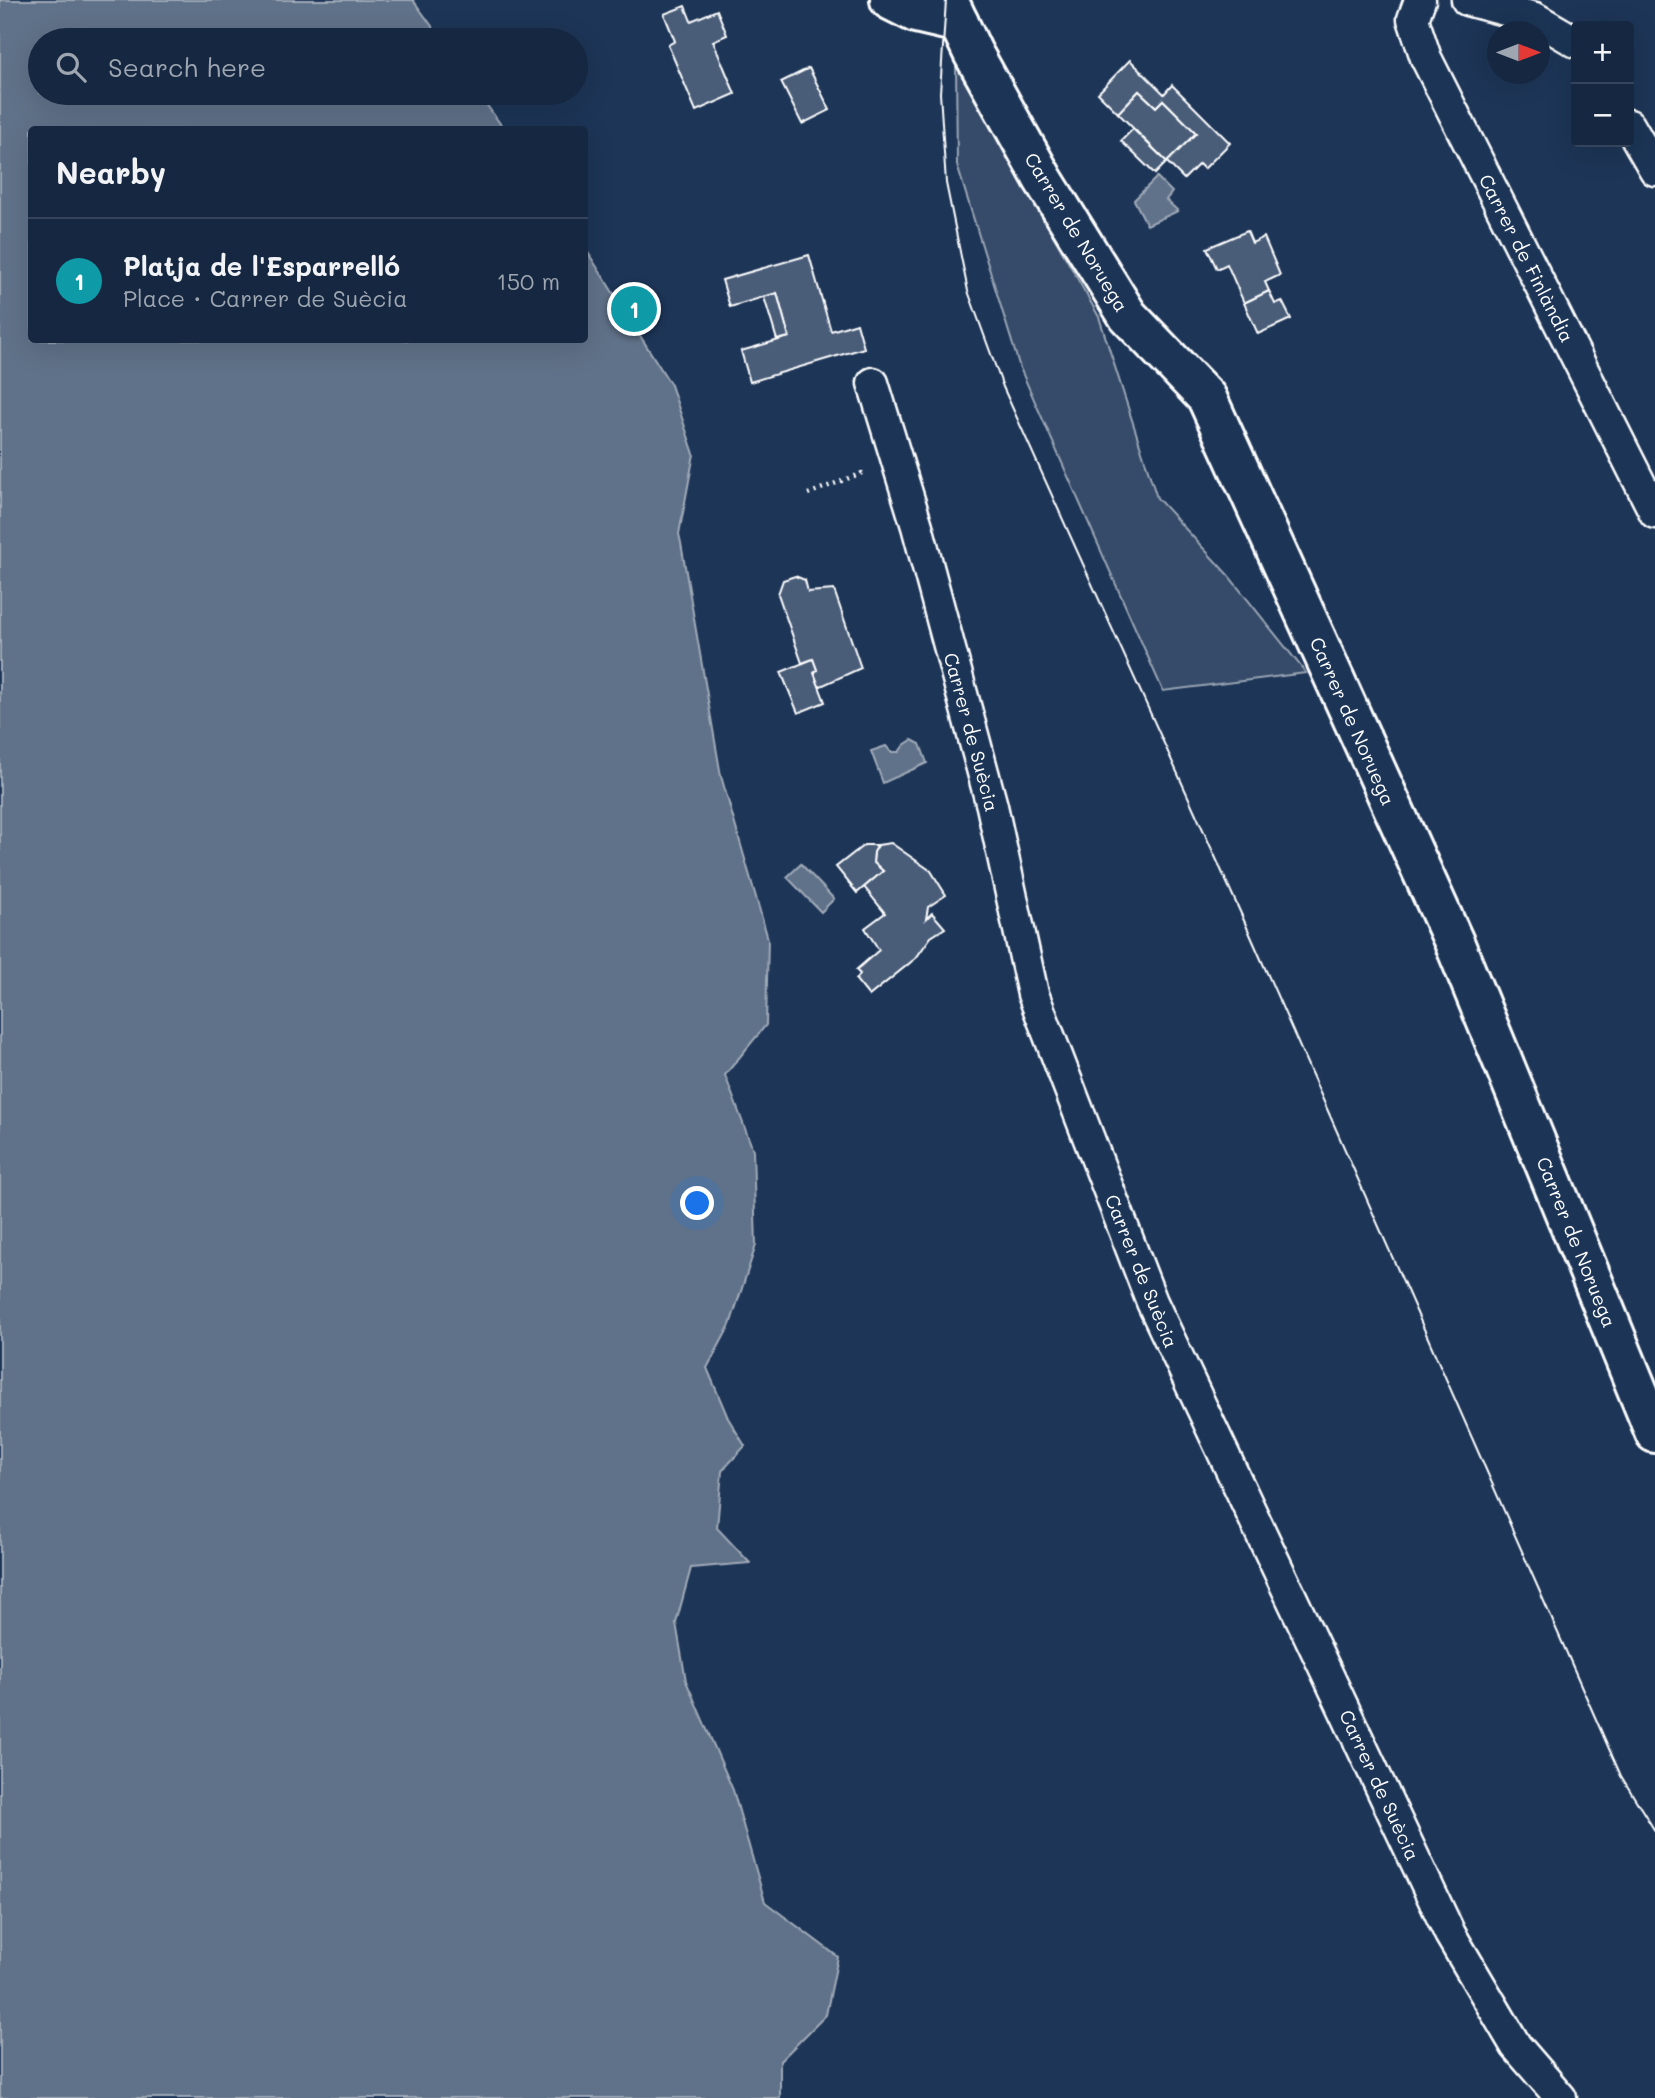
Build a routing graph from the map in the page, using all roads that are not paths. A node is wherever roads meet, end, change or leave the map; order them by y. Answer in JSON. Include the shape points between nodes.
{"nodes":[{"id":1,"x":890,"y":0,"type":"edge"},
{"id":2,"x":1420,"y":0,"type":"edge"},
{"id":3,"x":1467,"y":0,"type":"edge"},
{"id":4,"x":960,"y":25,"type":"edge"},
{"id":5,"x":1571,"y":39,"type":"edge"},
{"id":6,"x":1634,"y":134,"type":"edge"},
{"id":7,"x":1655,"y":170,"type":"edge"},
{"id":8,"x":873,"y":383,"type":"dead end"},
{"id":9,"x":1655,"y":513,"type":"edge"},
{"id":10,"x":1655,"y":1433,"type":"edge"},
{"id":11,"x":1561,"y":2098,"type":"edge"}],
"edges":[{"from":1,"to":4,"type":"street"},
{"from":2,"to":9,"type":"street","name":"Carrer de Finlàndia","via":[[1413,19],[1426,58]]},
{"from":3,"to":5,"type":"street","via":[[1535,18]]},
{"from":4,"to":10,"type":"street","name":"Carrer de Noruega","via":[[1043,179],[1128,316],[1207,398],[1454,942]]},
{"from":6,"to":7,"type":"street"},
{"from":8,"to":11,"type":"street","name":"Carrer de Suècia","via":[[917,526],[992,806],[1033,994],[1152,1302],[1450,1934],[1516,2046]]}]}
